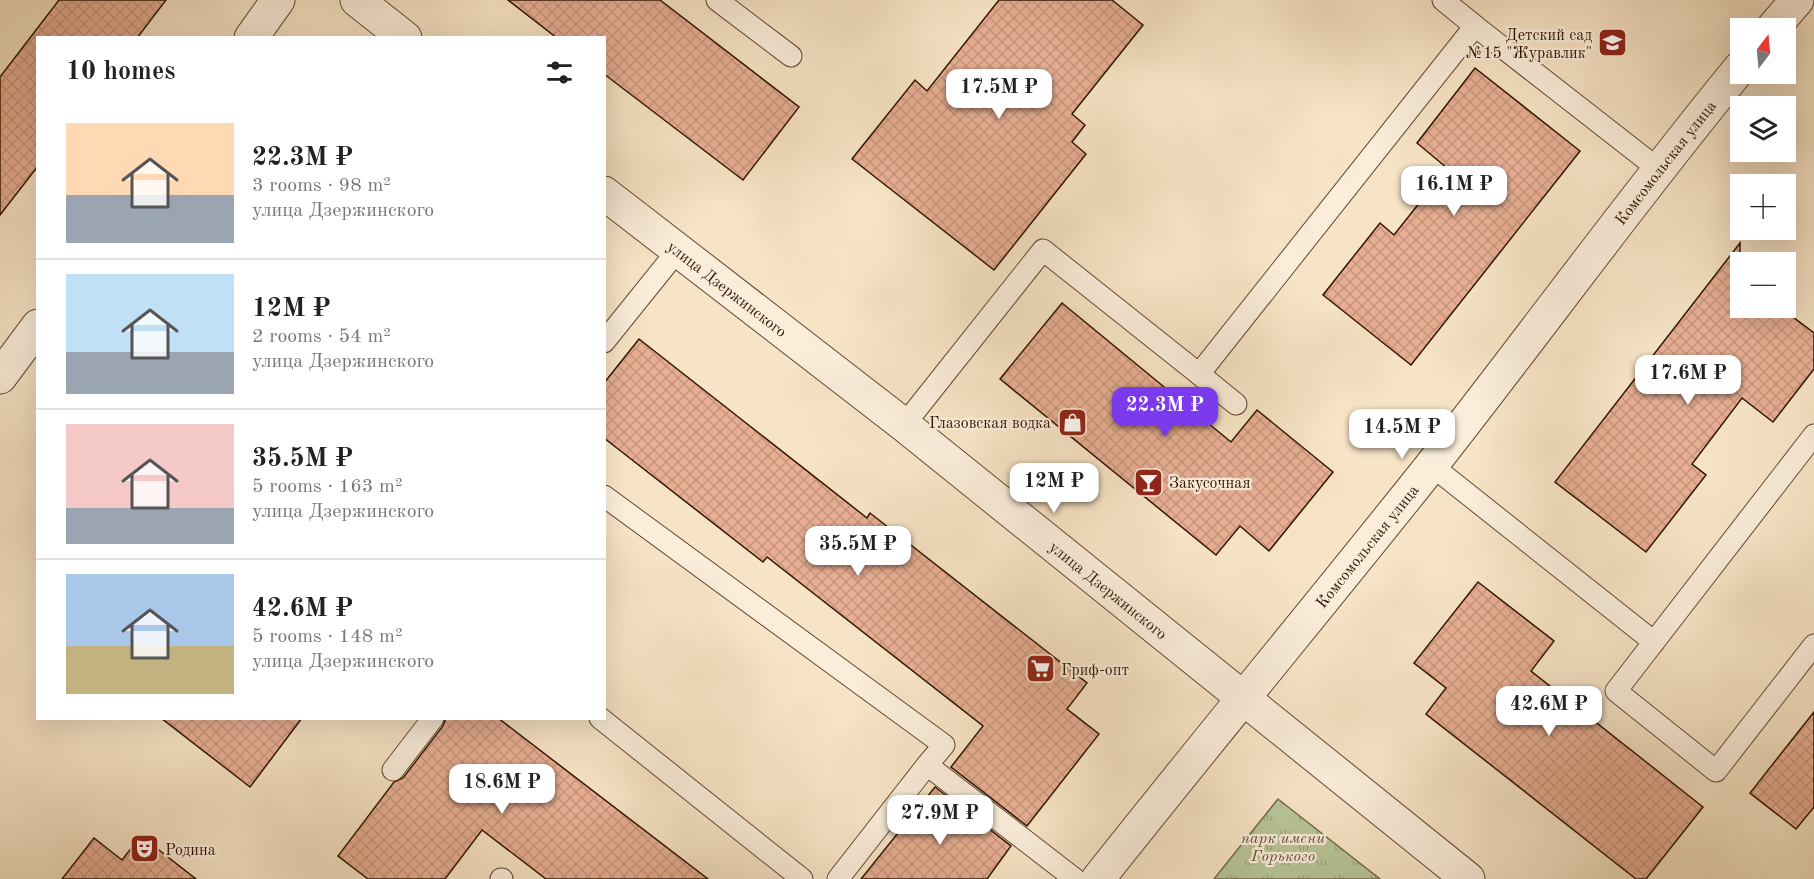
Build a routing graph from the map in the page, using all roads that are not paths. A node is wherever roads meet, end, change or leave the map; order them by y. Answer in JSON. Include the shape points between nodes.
{"nodes":[{"id":1,"x":278,"y":0,"type":"edge"},
{"id":2,"x":357,"y":0,"type":"edge"},
{"id":3,"x":717,"y":0,"type":"edge"},
{"id":4,"x":1443,"y":0,"type":"edge"},
{"id":5,"x":1797,"y":0,"type":"edge"},
{"id":6,"x":1782,"y":18,"type":"edge"},
{"id":7,"x":1475,"y":26,"type":"junction"},
{"id":8,"x":252,"y":36,"type":"edge"},
{"id":9,"x":402,"y":36,"type":"edge"},
{"id":10,"x":791,"y":56,"type":"dead end"},
{"id":11,"x":1730,"y":80,"type":"edge"},
{"id":12,"x":1657,"y":168,"type":"junction"},
{"id":13,"x":606,"y":195,"type":"edge"},
{"id":14,"x":678,"y":250,"type":"junction"},
{"id":15,"x":36,"y":329,"type":"edge"},
{"id":16,"x":606,"y":340,"type":"edge"},
{"id":17,"x":1199,"y":374,"type":"junction"},
{"id":18,"x":0,"y":377,"type":"edge"},
{"id":19,"x":1236,"y":404,"type":"dead end"},
{"id":20,"x":904,"y":425,"type":"junction"},
{"id":21,"x":1814,"y":435,"type":"edge"},
{"id":22,"x":1431,"y":465,"type":"junction"},
{"id":23,"x":606,"y":497,"type":"edge"},
{"id":24,"x":1654,"y":642,"type":"junction"},
{"id":25,"x":1814,"y":645,"type":"edge"},
{"id":26,"x":1241,"y":698,"type":"junction"},
{"id":27,"x":431,"y":720,"type":"edge"},
{"id":28,"x":602,"y":720,"type":"edge"},
{"id":29,"x":927,"y":765,"type":"junction"},
{"id":30,"x":393,"y":770,"type":"dead end"},
{"id":31,"x":798,"y":878,"type":"edge"},
{"id":32,"x":838,"y":879,"type":"edge"},
{"id":33,"x":1075,"y":879,"type":"edge"},
{"id":34,"x":1098,"y":879,"type":"edge"},
{"id":35,"x":1468,"y":879,"type":"edge"}],
"edges":[{"from":1,"to":8,"type":"street"},
{"from":2,"to":9,"type":"street"},
{"from":3,"to":10,"type":"lane"},
{"from":4,"to":7,"type":"lane"},
{"from":5,"to":6,"type":"street"},
{"from":7,"to":12,"type":"lane"},
{"from":7,"to":17,"type":"lane"},
{"from":11,"to":12,"type":"street","name":"Комсомольская улица"},
{"from":12,"to":22,"type":"street","name":"Комсомольская улица"},
{"from":13,"to":14,"type":"street","name":"улица Дзержинского"},
{"from":14,"to":16,"type":"lane"},
{"from":14,"to":20,"type":"street","name":"улица Дзержинского"},
{"from":15,"to":18,"type":"street"},
{"from":17,"to":19,"type":"lane"},
{"from":17,"to":20,"type":"lane","via":[[1043,250]]},
{"from":20,"to":26,"type":"street","name":"улица Дзержинского"},
{"from":21,"to":24,"type":"lane"},
{"from":22,"to":24,"type":"lane"},
{"from":22,"to":26,"type":"street","name":"Комсомольская улица"},
{"from":23,"to":29,"type":"lane","via":[[944,746]]},
{"from":24,"to":25,"type":"lane","via":[[1616,692],[1716,771]]},
{"from":26,"to":34,"type":"street","name":"Комсомольская улица"},
{"from":26,"to":35,"type":"street","name":"улица Дзержинского"},
{"from":27,"to":30,"type":"lane"},
{"from":28,"to":31,"type":"lane"},
{"from":29,"to":32,"type":"lane"},
{"from":29,"to":33,"type":"lane"}]}
